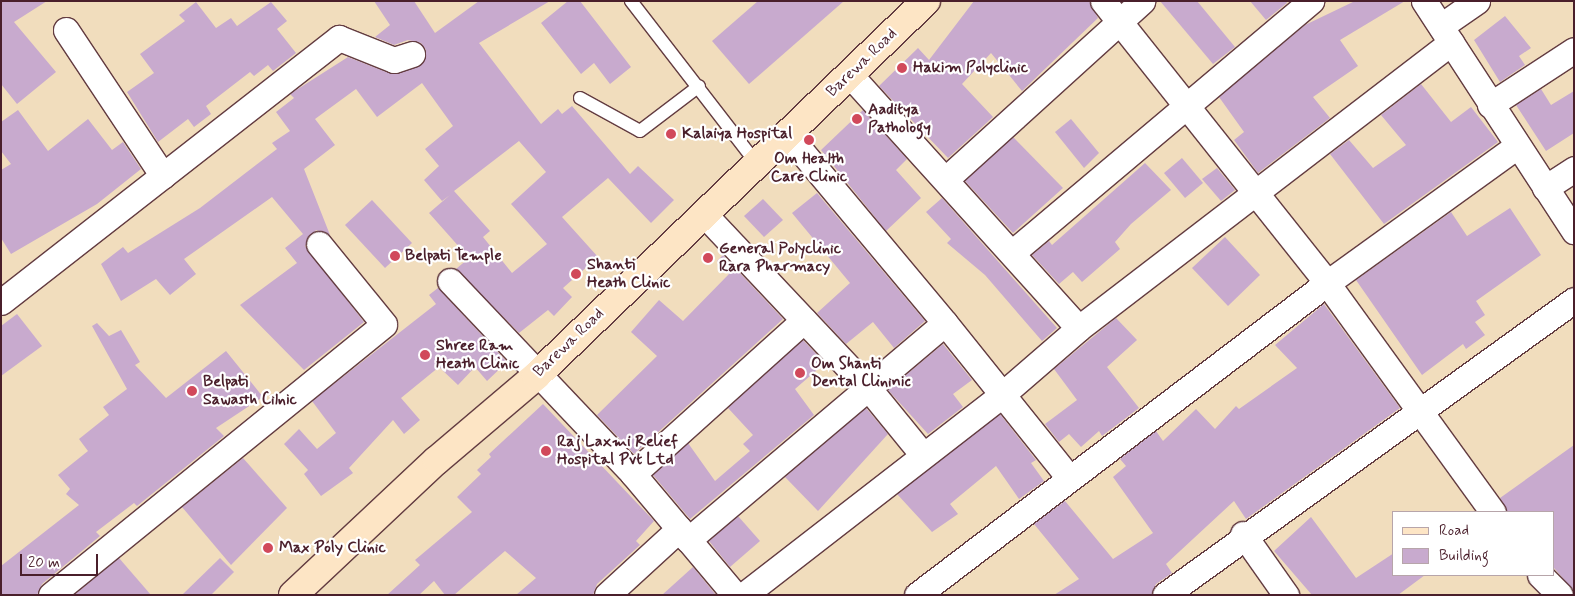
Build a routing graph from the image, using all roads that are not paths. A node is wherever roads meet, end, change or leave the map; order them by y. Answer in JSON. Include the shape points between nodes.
{"nodes":[{"id":1,"x":631,"y":1,"type":"edge"},
{"id":2,"x":926,"y":1,"type":"edge"},
{"id":3,"x":1103,"y":1,"type":"edge"},
{"id":4,"x":1142,"y":1,"type":"edge"},
{"id":5,"x":1311,"y":1,"type":"edge"},
{"id":6,"x":1424,"y":1,"type":"edge"},
{"id":7,"x":1477,"y":1,"type":"edge"},
{"id":8,"x":1121,"y":22,"type":"junction"},
{"id":9,"x":66,"y":30,"type":"dead end"},
{"id":10,"x":1446,"y":34,"type":"junction"},
{"id":11,"x":1574,"y":50,"type":"edge"},
{"id":12,"x":412,"y":54,"type":"dead end"},
{"id":13,"x":850,"y":75,"type":"junction"},
{"id":14,"x":699,"y":86,"type":"junction"},
{"id":15,"x":580,"y":98,"type":"dead end"},
{"id":16,"x":1184,"y":105,"type":"junction"},
{"id":17,"x":1490,"y":105,"type":"junction"},
{"id":18,"x":787,"y":134,"type":"junction"},
{"id":19,"x":1517,"y":146,"type":"junction"},
{"id":20,"x":756,"y":163,"type":"junction"},
{"id":21,"x":1574,"y":169,"type":"edge"},
{"id":22,"x":163,"y":176,"type":"junction"},
{"id":23,"x":946,"y":179,"type":"junction"},
{"id":24,"x":1545,"y":188,"type":"junction"},
{"id":25,"x":1254,"y":197,"type":"junction"},
{"id":26,"x":703,"y":213,"type":"junction"},
{"id":27,"x":1574,"y":231,"type":"edge"},
{"id":28,"x":319,"y":244,"type":"dead end"},
{"id":29,"x":1013,"y":252,"type":"junction"},
{"id":30,"x":450,"y":281,"type":"dead end"},
{"id":31,"x":1327,"y":283,"type":"junction"},
{"id":32,"x":1574,"y":300,"type":"edge"},
{"id":33,"x":1,"y":302,"type":"edge"},
{"id":34,"x":804,"y":320,"type":"junction"},
{"id":35,"x":945,"y":323,"type":"junction"},
{"id":36,"x":1079,"y":328,"type":"junction"},
{"id":37,"x":536,"y":376,"type":"junction"},
{"id":38,"x":870,"y":390,"type":"junction"},
{"id":39,"x":1004,"y":393,"type":"junction"},
{"id":40,"x":1423,"y":412,"type":"junction"},
{"id":41,"x":923,"y":455,"type":"junction"},
{"id":42,"x":633,"y":474,"type":"junction"},
{"id":43,"x":1069,"y":478,"type":"junction"},
{"id":44,"x":1492,"y":511,"type":"edge"},
{"id":45,"x":1243,"y":534,"type":"junction"},
{"id":46,"x":683,"y":535,"type":"junction"},
{"id":47,"x":1541,"y":576,"type":"edge"},
{"id":48,"x":51,"y":595,"type":"edge"},
{"id":49,"x":293,"y":595,"type":"edge"},
{"id":50,"x":607,"y":595,"type":"edge"},
{"id":51,"x":735,"y":595,"type":"edge"},
{"id":52,"x":744,"y":595,"type":"edge"},
{"id":53,"x":917,"y":595,"type":"edge"},
{"id":54,"x":1164,"y":595,"type":"edge"},
{"id":55,"x":1286,"y":595,"type":"edge"},
{"id":56,"x":1560,"y":595,"type":"edge"}],
"edges":[{"from":1,"to":14,"type":"lane"},
{"from":2,"to":13,"type":"main road","name":"Barewa Road"},
{"from":3,"to":8,"type":"street"},
{"from":4,"to":8,"type":"street"},
{"from":5,"to":16,"type":"street"},
{"from":6,"to":10,"type":"street"},
{"from":7,"to":10,"type":"street"},
{"from":8,"to":16,"type":"street"},
{"from":8,"to":23,"type":"street"},
{"from":9,"to":22,"type":"street"},
{"from":10,"to":17,"type":"street"},
{"from":10,"to":25,"type":"street"},
{"from":11,"to":17,"type":"street"},
{"from":12,"to":22,"type":"street","via":[[394,60],[339,38]]},
{"from":13,"to":18,"type":"main road","name":"Barewa Road"},
{"from":13,"to":23,"type":"street"},
{"from":14,"to":15,"type":"lane","via":[[640,131]]},
{"from":14,"to":20,"type":"lane"},
{"from":16,"to":25,"type":"street"},
{"from":16,"to":29,"type":"street"},
{"from":17,"to":19,"type":"street"},
{"from":18,"to":20,"type":"main road","name":"Barewa Road"},
{"from":18,"to":35,"type":"street"},
{"from":19,"to":24,"type":"street"},
{"from":19,"to":31,"type":"street"},
{"from":20,"to":26,"type":"main road","name":"Barewa Road"},
{"from":21,"to":24,"type":"street"},
{"from":22,"to":33,"type":"street"},
{"from":23,"to":29,"type":"street"},
{"from":24,"to":27,"type":"street"},
{"from":25,"to":31,"type":"street"},
{"from":25,"to":36,"type":"street"},
{"from":26,"to":34,"type":"street"},
{"from":26,"to":37,"type":"main road","name":"Barewa Road"},
{"from":28,"to":48,"type":"street","via":[[384,324]]},
{"from":29,"to":36,"type":"street"},
{"from":30,"to":37,"type":"street"},
{"from":31,"to":40,"type":"street"},
{"from":31,"to":43,"type":"street"},
{"from":32,"to":40,"type":"street"},
{"from":34,"to":38,"type":"street"},
{"from":34,"to":42,"type":"street"},
{"from":35,"to":38,"type":"street"},
{"from":35,"to":39,"type":"street"},
{"from":36,"to":39,"type":"street"},
{"from":37,"to":42,"type":"street"},
{"from":37,"to":49,"type":"main road","name":"Barewa Road","via":[[437,460]]},
{"from":38,"to":41,"type":"street"},
{"from":38,"to":46,"type":"street"},
{"from":39,"to":41,"type":"street"},
{"from":39,"to":43,"type":"street"},
{"from":40,"to":44,"type":"street"},
{"from":40,"to":45,"type":"street"},
{"from":41,"to":52,"type":"street"},
{"from":42,"to":46,"type":"street"},
{"from":43,"to":53,"type":"street"},
{"from":45,"to":54,"type":"street"},
{"from":45,"to":55,"type":"street"},
{"from":46,"to":50,"type":"street"},
{"from":46,"to":51,"type":"street"},
{"from":47,"to":56,"type":"street"}]}
